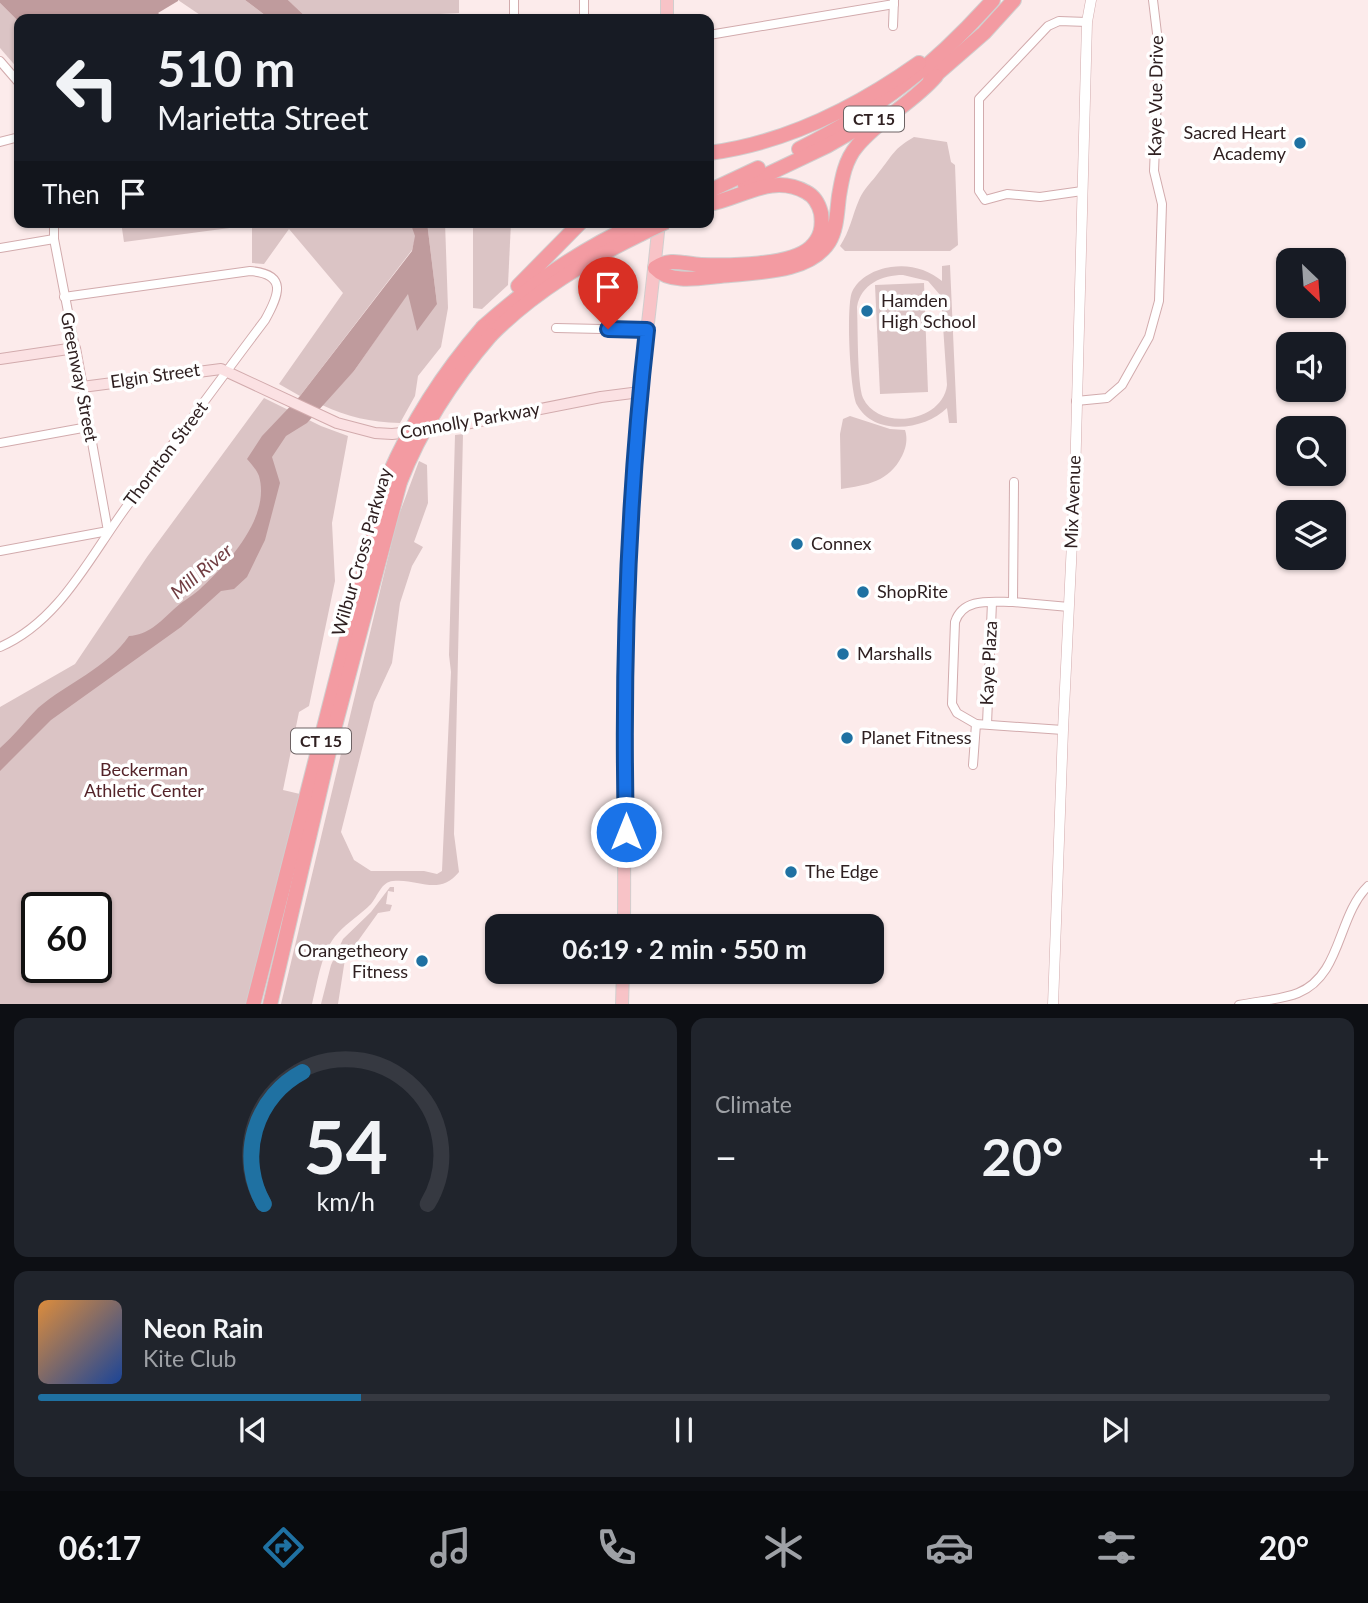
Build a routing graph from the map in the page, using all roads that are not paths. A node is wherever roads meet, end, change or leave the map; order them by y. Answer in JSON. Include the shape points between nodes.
{"nodes":[{"id":1,"x":993,"y":0,"type":"edge"},
{"id":2,"x":1014,"y":0,"type":"edge"},
{"id":3,"x":1091,"y":0,"type":"edge"},
{"id":4,"x":1153,"y":0,"type":"edge"},
{"id":5,"x":894,"y":2,"type":"edge"},
{"id":6,"x":1087,"y":22,"type":"junction"},
{"id":7,"x":893,"y":26,"type":"dead end"},
{"id":8,"x":968,"y":27,"type":"junction"},
{"id":9,"x":714,"y":34,"type":"edge"},
{"id":10,"x":1,"y":63,"type":"edge"},
{"id":11,"x":936,"y":76,"type":"junction"},
{"id":12,"x":14,"y":77,"type":"edge"},
{"id":13,"x":714,"y":152,"type":"edge"},
{"id":14,"x":714,"y":189,"type":"edge"},
{"id":15,"x":1082,"y":191,"type":"junction"},
{"id":16,"x":714,"y":201,"type":"edge"},
{"id":17,"x":714,"y":201,"type":"edge"},
{"id":18,"x":54,"y":228,"type":"edge"},
{"id":19,"x":575,"y":228,"type":"edge"},
{"id":20,"x":641,"y":228,"type":"edge"},
{"id":21,"x":658,"y":228,"type":"edge"},
{"id":22,"x":54,"y":239,"type":"junction"},
{"id":23,"x":0,"y":248,"type":"edge"},
{"id":24,"x":655,"y":268,"type":"junction"},
{"id":25,"x":64,"y":297,"type":"junction"},
{"id":26,"x":556,"y":328,"type":"dead end"},
{"id":27,"x":647,"y":330,"type":"junction"},
{"id":28,"x":487,"y":331,"type":"junction"},
{"id":29,"x":75,"y":348,"type":"junction"},
{"id":30,"x":0,"y":359,"type":"edge"},
{"id":31,"x":228,"y":371,"type":"junction"},
{"id":32,"x":82,"y":387,"type":"junction"},
{"id":33,"x":640,"y":391,"type":"junction"},
{"id":34,"x":1076,"y":401,"type":"junction"},
{"id":35,"x":89,"y":426,"type":"junction"},
{"id":36,"x":0,"y":443,"type":"edge"},
{"id":37,"x":394,"y":479,"type":"junction"},
{"id":38,"x":1014,"y":482,"type":"dead end"},
{"id":39,"x":108,"y":531,"type":"junction"},
{"id":40,"x":0,"y":551,"type":"edge"},
{"id":41,"x":992,"y":602,"type":"junction"},
{"id":42,"x":1013,"y":602,"type":"junction"},
{"id":43,"x":1069,"y":607,"type":"junction"},
{"id":44,"x":0,"y":647,"type":"edge"},
{"id":45,"x":976,"y":723,"type":"junction"},
{"id":46,"x":987,"y":724,"type":"junction"},
{"id":47,"x":1063,"y":730,"type":"junction"},
{"id":48,"x":973,"y":765,"type":"dead end"},
{"id":49,"x":1368,"y":886,"type":"edge"},
{"id":50,"x":624,"y":914,"type":"edge"},
{"id":51,"x":623,"y":984,"type":"edge"},
{"id":52,"x":253,"y":1004,"type":"edge"},
{"id":53,"x":270,"y":1004,"type":"edge"},
{"id":54,"x":622,"y":1004,"type":"edge"},
{"id":55,"x":1053,"y":1004,"type":"edge"},
{"id":56,"x":1239,"y":1004,"type":"edge"}],
"edges":[{"from":1,"to":8,"type":"highway","number":"CT 15"},
{"from":2,"to":11,"type":"highway","number":"CT 15"},
{"from":3,"to":6,"type":"street","name":"Mix Avenue"},
{"from":4,"to":34,"type":"street","name":"Kaye Vue Drive","via":[[1159,50],[1154,171],[1162,204],[1159,301],[1149,337],[1122,386],[1107,398]]},
{"from":5,"to":7,"type":"street"},
{"from":5,"to":9,"type":"street"},
{"from":6,"to":15,"type":"street","name":"Mix Avenue"},
{"from":6,"to":15,"type":"street","via":[[1054,22],[979,99],[979,191],[985,200],[1007,194],[1052,197]]},
{"from":8,"to":13,"type":"highway","via":[[894,80],[834,115]]},
{"from":8,"to":14,"type":"highway","number":"CT 15","via":[[929,66],[869,111]]},
{"from":10,"to":12,"type":"street"},
{"from":11,"to":16,"type":"highway","number":"CT 15","via":[[827,146]]},
{"from":11,"to":24,"type":"highway","via":[[855,148],[842,176],[835,226],[819,254],[785,267],[713,276],[668,277]]},
{"from":15,"to":34,"type":"street","name":"Mix Avenue"},
{"from":17,"to":24,"type":"highway","via":[[758,187],[797,187],[811,195],[820,209],[822,226],[817,241],[788,258],[729,265],[668,261]]},
{"from":18,"to":22,"type":"street","name":"Greenway Street"},
{"from":19,"to":28,"type":"highway","via":[[489,316]]},
{"from":20,"to":28,"type":"highway","name":"Wilbur Cross Parkway","number":"CT 15","via":[[565,274]]},
{"from":21,"to":24,"type":"main road"},
{"from":22,"to":23,"type":"street"},
{"from":22,"to":25,"type":"street","name":"Greenway Street"},
{"from":24,"to":27,"type":"main road"},
{"from":25,"to":29,"type":"street","name":"Greenway Street"},
{"from":25,"to":31,"type":"street","name":"Thornton Street","via":[[265,272],[276,282],[276,301]]},
{"from":26,"to":27,"type":"street"},
{"from":27,"to":33,"type":"main road"},
{"from":28,"to":37,"type":"highway","name":"Wilbur Cross Parkway","number":"CT 15","bridge":true,"via":[[456,358],[430,395],[412,424]]},
{"from":29,"to":30,"type":"main road"},
{"from":29,"to":32,"type":"main road","name":"Greenway Street"},
{"from":31,"to":32,"type":"main road","name":"Elgin Street","via":[[211,368]]},
{"from":31,"to":33,"type":"main road","name":"Connolly Parkway","via":[[337,423],[375,433],[440,429]]},
{"from":31,"to":39,"type":"street","name":"Thornton Street"},
{"from":32,"to":35,"type":"street","name":"Greenway Street"},
{"from":33,"to":50,"type":"main road","via":[[626,580]]},
{"from":34,"to":43,"type":"street","name":"Mix Avenue"},
{"from":35,"to":36,"type":"street"},
{"from":35,"to":39,"type":"street","name":"Greenway Street"},
{"from":37,"to":52,"type":"highway","name":"Wilbur Cross Parkway","number":"CT 15"},
{"from":37,"to":53,"type":"highway","name":"Wilbur Cross Parkway","number":"CT 15"},
{"from":38,"to":42,"type":"street"},
{"from":39,"to":40,"type":"street"},
{"from":39,"to":44,"type":"street","name":"Thornton Street","via":[[44,619]]},
{"from":41,"to":42,"type":"street","name":"Kaye Plaza"},
{"from":41,"to":45,"type":"street","name":"Kaye Plaza","via":[[968,605],[955,622],[952,704],[957,713]]},
{"from":41,"to":46,"type":"street","name":"Kaye Plaza"},
{"from":42,"to":43,"type":"street","name":"Kaye Plaza"},
{"from":43,"to":47,"type":"street","name":"Mix Avenue"},
{"from":45,"to":46,"type":"street"},
{"from":45,"to":48,"type":"street"},
{"from":46,"to":47,"type":"street"},
{"from":47,"to":55,"type":"street","name":"Mix Avenue"},
{"from":49,"to":56,"type":"street","via":[[1349,914],[1322,976],[1298,993]]},
{"from":51,"to":54,"type":"main road"}]}
